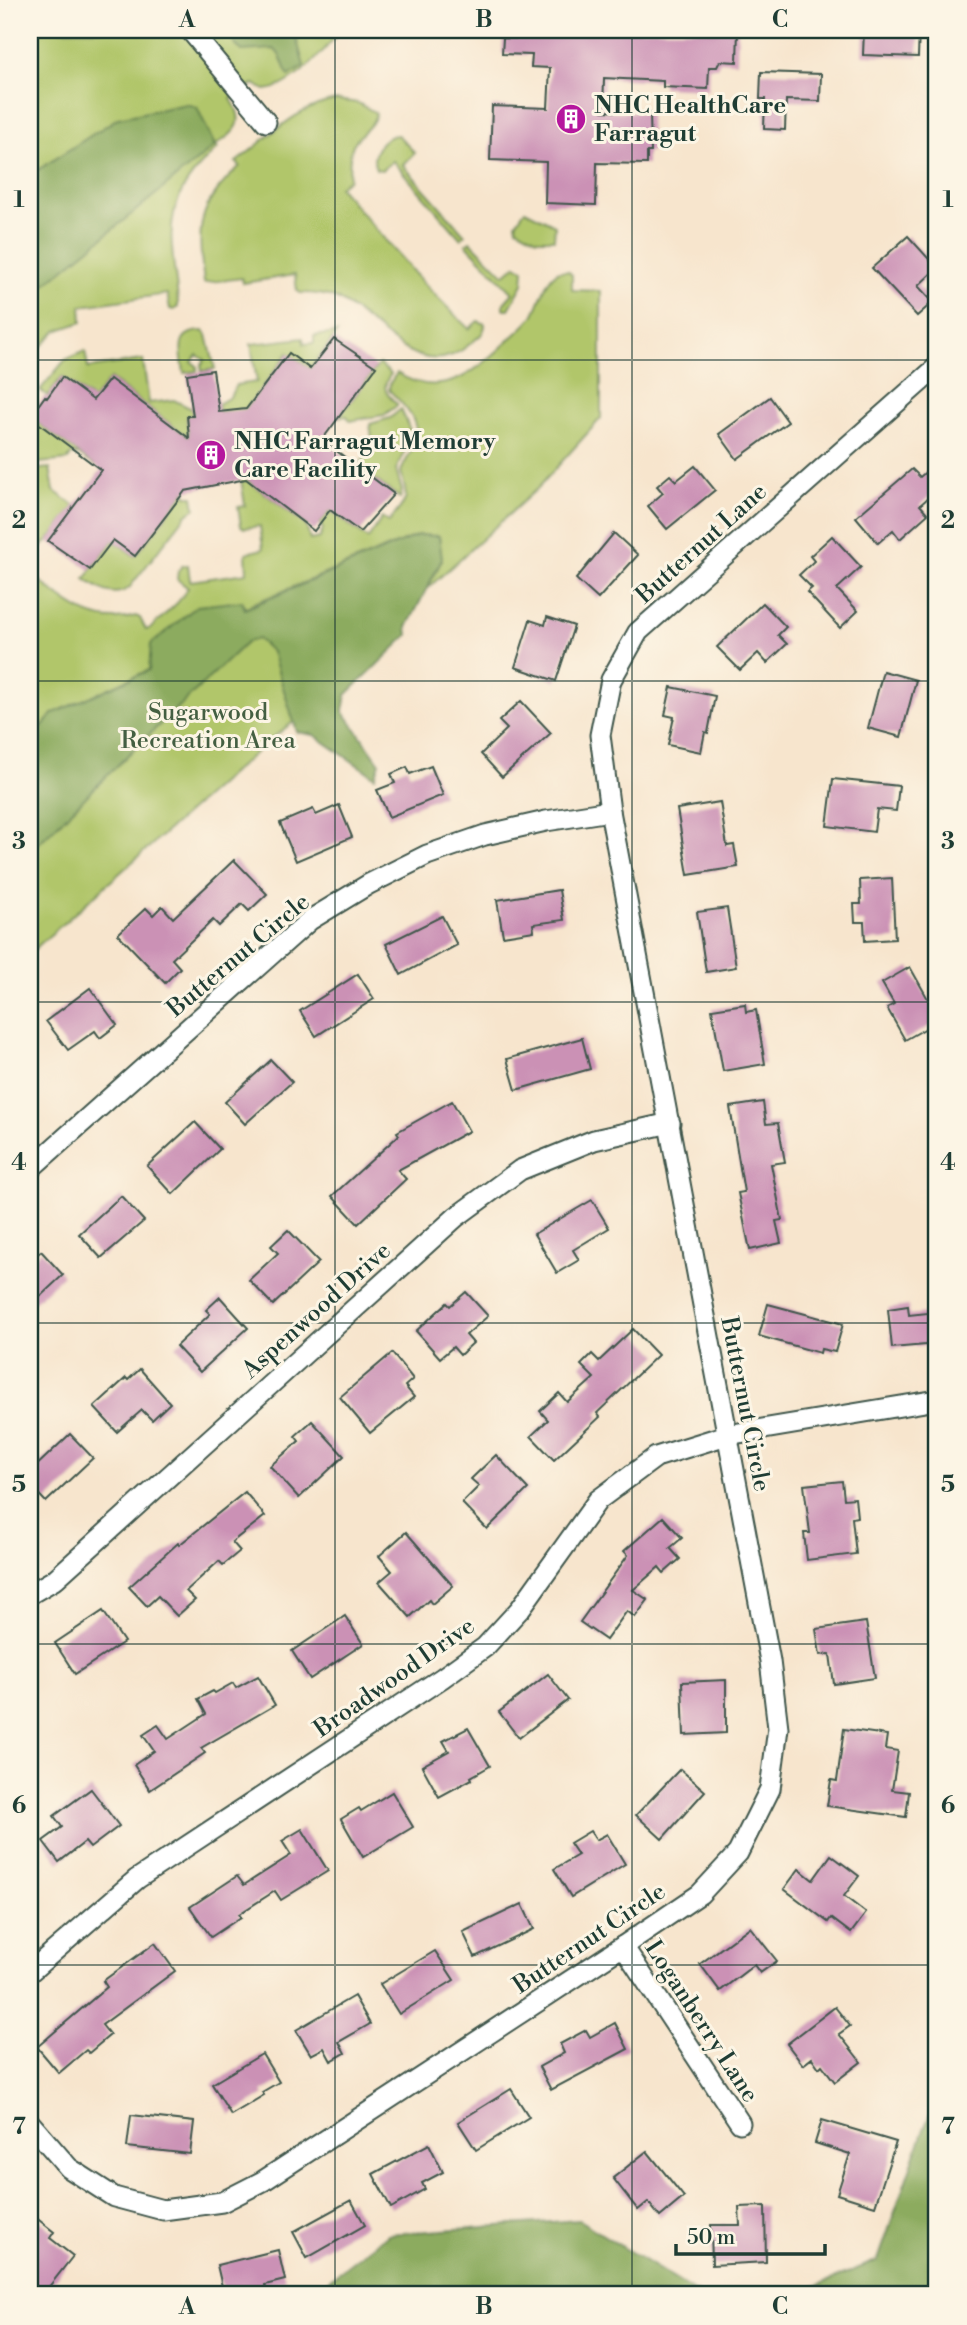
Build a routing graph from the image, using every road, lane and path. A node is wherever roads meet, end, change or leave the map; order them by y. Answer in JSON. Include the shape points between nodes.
{"nodes":[{"id":1,"x":190,"y":30,"type":"edge"},
{"id":2,"x":266,"y":122,"type":"dead end"},
{"id":3,"x":937,"y":367,"type":"edge"},
{"id":4,"x":610,"y":811,"type":"junction"},
{"id":5,"x":670,"y":1122,"type":"junction"},
{"id":6,"x":30,"y":1169,"type":"edge"},
{"id":7,"x":937,"y":1400,"type":"edge"},
{"id":8,"x":727,"y":1435,"type":"junction"},
{"id":9,"x":30,"y":1594,"type":"edge"},
{"id":10,"x":623,"y":1946,"type":"junction"},
{"id":11,"x":30,"y":1972,"type":"edge"},
{"id":12,"x":30,"y":2123,"type":"edge"},
{"id":13,"x":740,"y":2123,"type":"dead end"}],
"edges":[{"from":1,"to":2,"type":"street"},
{"from":3,"to":4,"type":"street","name":"Butternut Lane","via":[[638,632],[611,680],[600,735]]},
{"from":4,"to":5,"type":"street","name":"Butternut Circle"},
{"from":4,"to":6,"type":"street","name":"Butternut Circle","via":[[485,835],[427,855],[310,920]]},
{"from":5,"to":8,"type":"street","name":"Butternut Circle"},
{"from":5,"to":9,"type":"street","name":"Aspenwood Drive","via":[[594,1140],[520,1171],[456,1217],[54,1580]]},
{"from":7,"to":8,"type":"street","name":"Broadwood Drive"},
{"from":8,"to":10,"type":"street","name":"Butternut Circle","via":[[770,1661],[778,1728],[770,1789],[738,1853],[699,1894]]},
{"from":8,"to":11,"type":"street","name":"Broadwood Drive","via":[[656,1457],[598,1500],[520,1609],[485,1647],[137,1880]]},
{"from":10,"to":12,"type":"street","name":"Butternut Circle","via":[[262,2181],[222,2202],[163,2210],[114,2197],[69,2168]]},
{"from":10,"to":13,"type":"street","name":"Loganberry Lane"}]}
